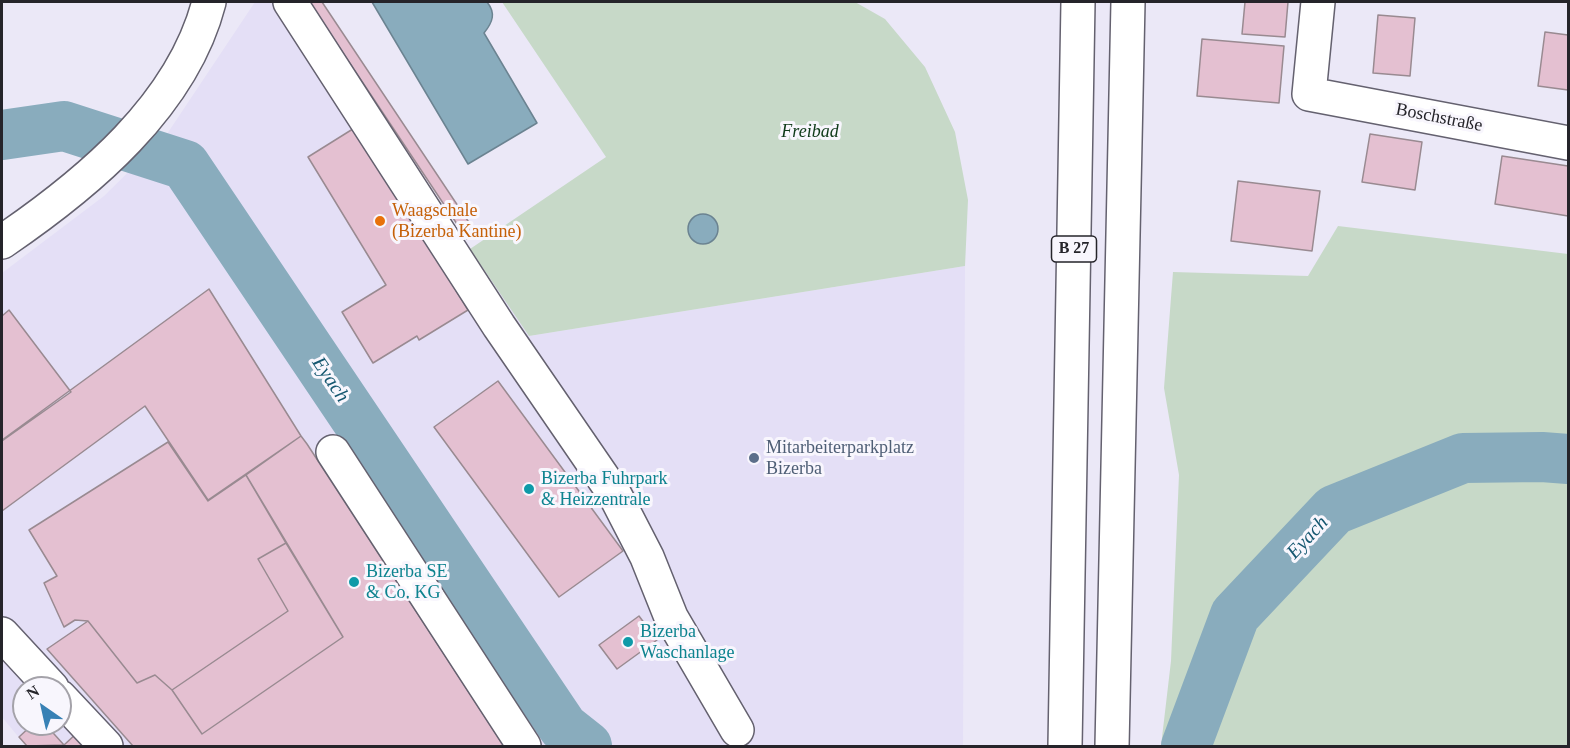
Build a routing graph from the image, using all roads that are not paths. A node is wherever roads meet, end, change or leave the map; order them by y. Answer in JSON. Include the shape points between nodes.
{"nodes":[{"id":1,"x":209,"y":2,"type":"edge"},
{"id":2,"x":290,"y":2,"type":"edge"},
{"id":3,"x":1078,"y":2,"type":"edge"},
{"id":4,"x":1128,"y":2,"type":"edge"},
{"id":5,"x":1318,"y":2,"type":"edge"},
{"id":6,"x":1569,"y":143,"type":"edge"},
{"id":7,"x":2,"y":242,"type":"edge"},
{"id":8,"x":333,"y":452,"type":"dead end"},
{"id":9,"x":2,"y":634,"type":"edge"},
{"id":10,"x":41,"y":676,"type":"edge"},
{"id":11,"x":72,"y":710,"type":"edge"},
{"id":12,"x":737,"y":730,"type":"dead end"},
{"id":13,"x":106,"y":747,"type":"edge"},
{"id":14,"x":524,"y":747,"type":"edge"},
{"id":15,"x":1065,"y":747,"type":"edge"},
{"id":16,"x":1112,"y":747,"type":"edge"}],
"edges":[{"from":1,"to":7,"type":"main road","via":[[201,32],[174,79],[130,136],[82,184]]},
{"from":2,"to":12,"type":"main road","via":[[504,334],[615,495],[647,557],[671,617]]},
{"from":3,"to":15,"type":"main road","number":"B 27"},
{"from":4,"to":16,"type":"main road","number":"B 27"},
{"from":5,"to":6,"type":"main road","name":"Boschstraße","via":[[1309,94]]},
{"from":8,"to":14,"type":"main road"},
{"from":9,"to":10,"type":"main road"},
{"from":11,"to":13,"type":"main road"}]}
